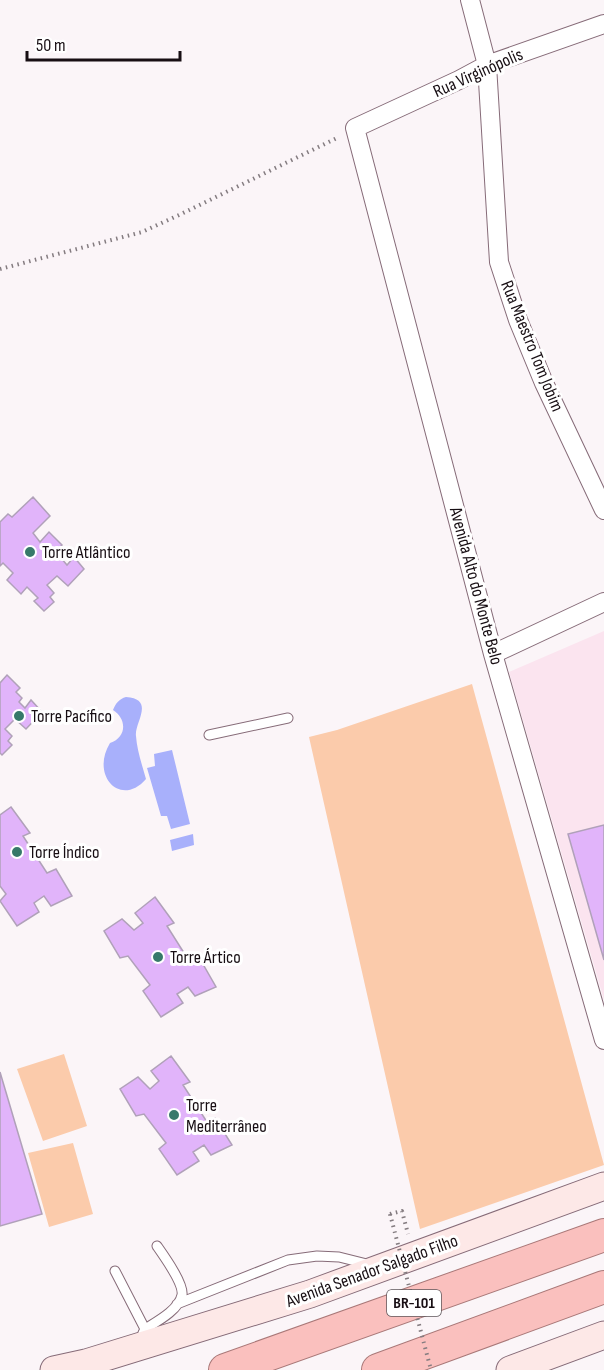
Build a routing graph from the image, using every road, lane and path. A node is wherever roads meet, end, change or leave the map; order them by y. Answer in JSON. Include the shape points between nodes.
{"nodes":[{"id":1,"x":470,"y":0,"type":"edge"},
{"id":2,"x":604,"y":24,"type":"edge"},
{"id":3,"x":487,"y":65,"type":"junction"},
{"id":4,"x":355,"y":128,"type":"junction"},
{"id":5,"x":0,"y":269,"type":"edge"},
{"id":6,"x":604,"y":510,"type":"edge"},
{"id":7,"x":604,"y":602,"type":"edge"},
{"id":8,"x":493,"y":654,"type":"junction"},
{"id":9,"x":288,"y":718,"type":"dead end"},
{"id":10,"x":209,"y":735,"type":"dead end"},
{"id":11,"x":604,"y":1040,"type":"edge"},
{"id":12,"x":604,"y":1186,"type":"edge"},
{"id":13,"x":604,"y":1235,"type":"edge"},
{"id":14,"x":157,"y":1246,"type":"dead end"},
{"id":15,"x":414,"y":1257,"type":"junction"},
{"id":16,"x":382,"y":1268,"type":"junction"},
{"id":17,"x":115,"y":1271,"type":"dead end"},
{"id":18,"x":604,"y":1287,"type":"edge"},
{"id":19,"x":177,"y":1304,"type":"junction"},
{"id":20,"x":604,"y":1335,"type":"edge"},
{"id":21,"x":141,"y":1338,"type":"junction"},
{"id":22,"x":54,"y":1370,"type":"edge"},
{"id":23,"x":225,"y":1370,"type":"edge"},
{"id":24,"x":378,"y":1370,"type":"edge"},
{"id":25,"x":431,"y":1370,"type":"edge"},
{"id":26,"x":510,"y":1370,"type":"edge"}],
"edges":[{"from":1,"to":3,"type":"street","name":"Rua Maestro Tom Jobim"},
{"from":2,"to":3,"type":"street","name":"Rua Virginópolis"},
{"from":3,"to":4,"type":"street","name":"Rua Virginópolis"},
{"from":3,"to":6,"type":"street","name":"Rua Maestro Tom Jobim","via":[[499,262],[544,383]]},
{"from":4,"to":5,"type":"path","via":[[142,232]]},
{"from":4,"to":8,"type":"street","name":"Avenida Alto do Monte Belo"},
{"from":7,"to":8,"type":"street"},
{"from":8,"to":11,"type":"street","name":"Avenida Alto do Monte Belo"},
{"from":9,"to":10,"type":"lane"},
{"from":12,"to":15,"type":"main road","name":"Avenida Senador Salgado Filho"},
{"from":13,"to":23,"type":"highway","number":"BR-101"},
{"from":14,"to":19,"type":"lane","via":[[180,1283],[182,1297]]},
{"from":15,"to":16,"type":"main road","name":"Avenida Senador Salgado Filho"},
{"from":15,"to":25,"type":"path","bridge":true,"via":[[402,1211],[390,1214]]},
{"from":16,"to":19,"type":"lane","via":[[339,1257],[288,1260]]},
{"from":16,"to":21,"type":"main road","name":"Avenida Senador Salgado Filho","via":[[310,1294]]},
{"from":17,"to":21,"type":"lane"},
{"from":18,"to":24,"type":"highway"},
{"from":19,"to":21,"type":"lane"},
{"from":20,"to":26,"type":"main road","via":[[557,1357]]},
{"from":21,"to":22,"type":"main road","name":"Avenida Senador Salgado Filho","via":[[86,1364]]}]}
